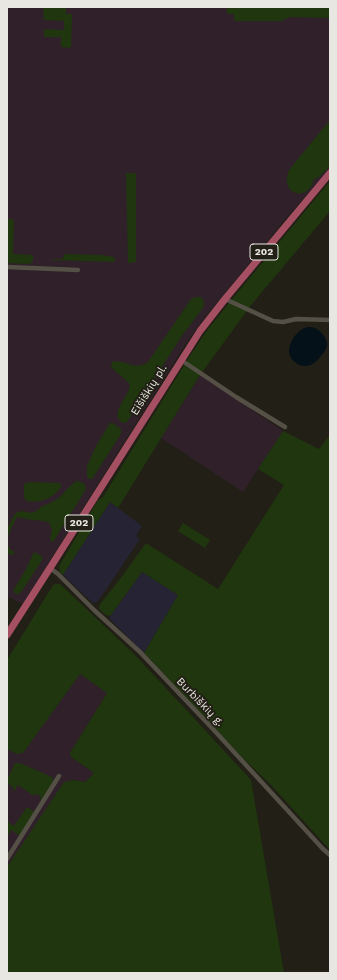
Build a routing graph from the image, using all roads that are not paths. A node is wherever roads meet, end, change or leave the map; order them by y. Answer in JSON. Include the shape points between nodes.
{"nodes":[{"id":1,"x":330,"y":173,"type":"edge"},
{"id":2,"x":7,"y":268,"type":"edge"},
{"id":3,"x":78,"y":270,"type":"dead end"},
{"id":4,"x":225,"y":299,"type":"junction"},
{"id":5,"x":330,"y":320,"type":"edge"},
{"id":6,"x":181,"y":360,"type":"junction"},
{"id":7,"x":285,"y":427,"type":"dead end"},
{"id":8,"x":50,"y":568,"type":"junction"},
{"id":9,"x":7,"y":635,"type":"edge"},
{"id":10,"x":59,"y":776,"type":"dead end"},
{"id":11,"x":330,"y":855,"type":"edge"},
{"id":12,"x":7,"y":859,"type":"edge"}],
"edges":[{"from":1,"to":4,"type":"main road","name":"Eišiškių pl.","number":"202"},
{"from":2,"to":3,"type":"street"},
{"from":4,"to":5,"type":"street","via":[[273,321],[283,322],[296,318]]},
{"from":4,"to":6,"type":"main road","name":"Eišiškių pl.","number":"202"},
{"from":6,"to":7,"type":"street"},
{"from":6,"to":8,"type":"main road","name":"Eišiškių pl.","number":"202"},
{"from":8,"to":9,"type":"main road","name":"Eišiškių pl.","number":"202"},
{"from":8,"to":11,"type":"street","name":"Burbiškių g.","via":[[140,652]]},
{"from":10,"to":12,"type":"street"}]}
